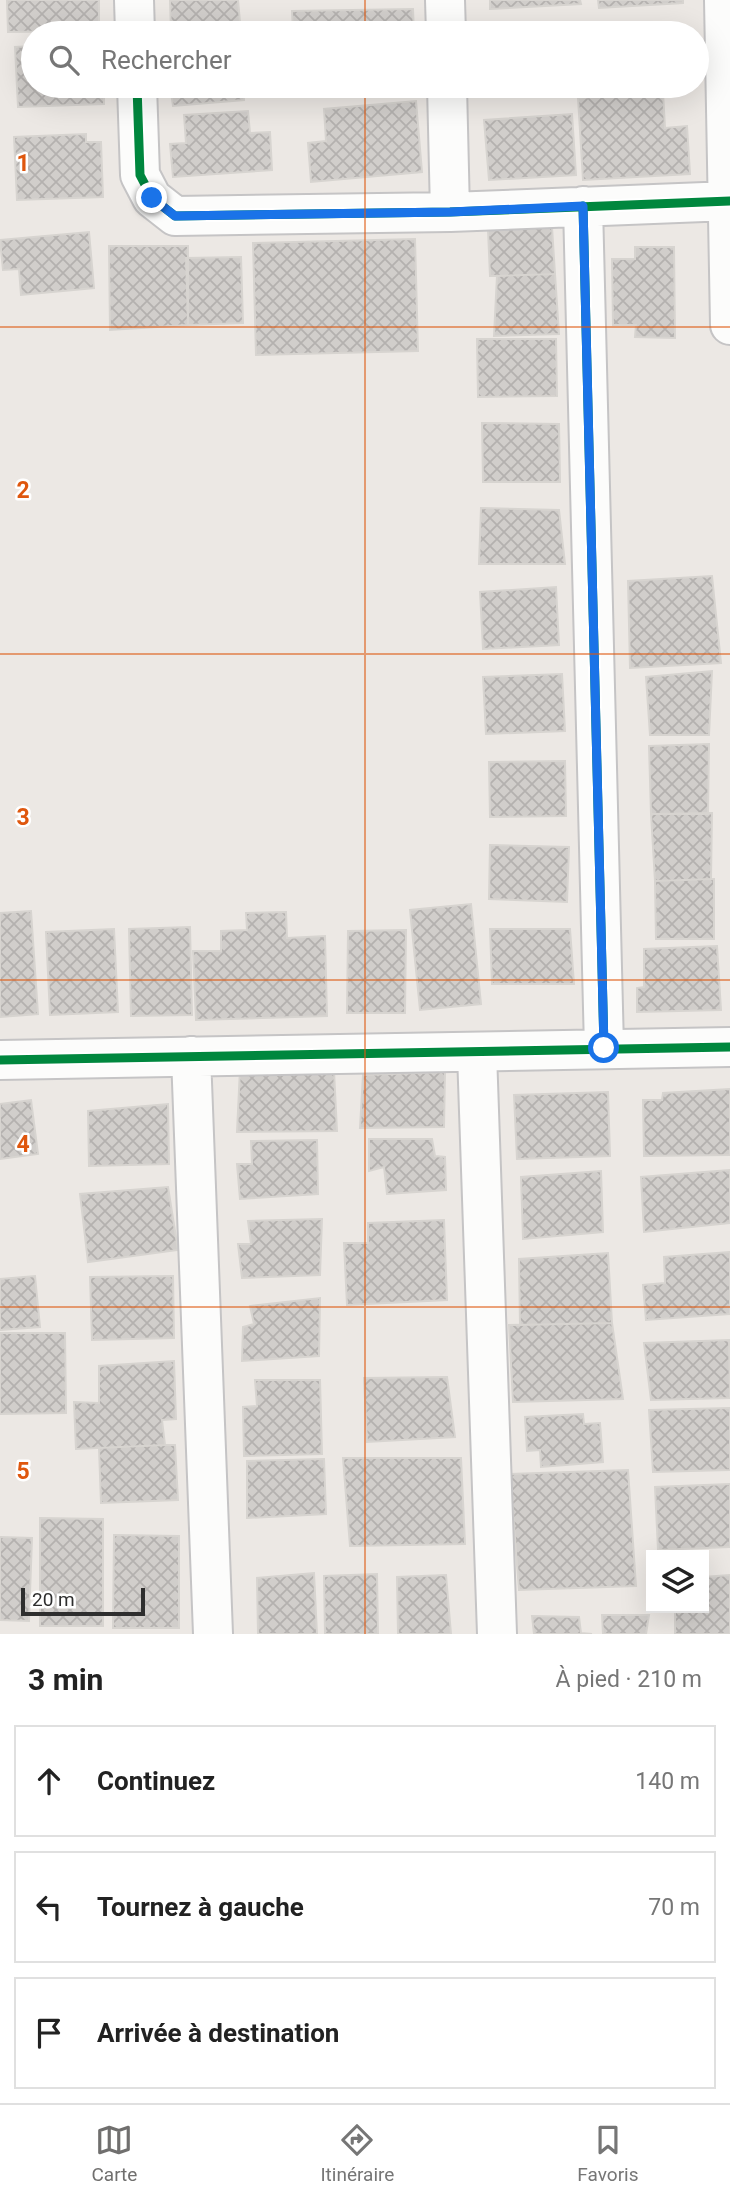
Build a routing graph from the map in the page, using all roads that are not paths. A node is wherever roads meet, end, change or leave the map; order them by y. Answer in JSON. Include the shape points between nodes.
{"nodes":[{"id":1,"x":134,"y":0,"type":"edge"},
{"id":2,"x":445,"y":0,"type":"edge"},
{"id":3,"x":724,"y":0,"type":"edge"},
{"id":4,"x":135,"y":21,"type":"edge"},
{"id":5,"x":446,"y":21,"type":"edge"},
{"id":6,"x":137,"y":98,"type":"edge"},
{"id":7,"x":447,"y":98,"type":"edge"},
{"id":8,"x":729,"y":201,"type":"edge"},
{"id":9,"x":583,"y":206,"type":"junction"},
{"id":10,"x":450,"y":212,"type":"junction"},
{"id":11,"x":730,"y":325,"type":"edge"},
{"id":12,"x":730,"y":1047,"type":"edge"},
{"id":13,"x":604,"y":1048,"type":"junction"},
{"id":14,"x":477,"y":1053,"type":"junction"},
{"id":15,"x":191,"y":1056,"type":"junction"},
{"id":16,"x":0,"y":1060,"type":"edge"},
{"id":17,"x":213,"y":1634,"type":"edge"},
{"id":18,"x":497,"y":1634,"type":"edge"}],
"edges":[{"from":1,"to":4,"type":"street"},
{"from":2,"to":5,"type":"street"},
{"from":3,"to":8,"type":"street"},
{"from":6,"to":10,"type":"street","via":[[140,175],[152,198],[175,216]]},
{"from":7,"to":10,"type":"street"},
{"from":8,"to":9,"type":"street"},
{"from":8,"to":11,"type":"street"},
{"from":9,"to":10,"type":"street"},
{"from":9,"to":13,"type":"street"},
{"from":12,"to":13,"type":"street"},
{"from":13,"to":14,"type":"street"},
{"from":14,"to":15,"type":"street"},
{"from":14,"to":18,"type":"street"},
{"from":15,"to":16,"type":"street"},
{"from":15,"to":17,"type":"street"}]}
